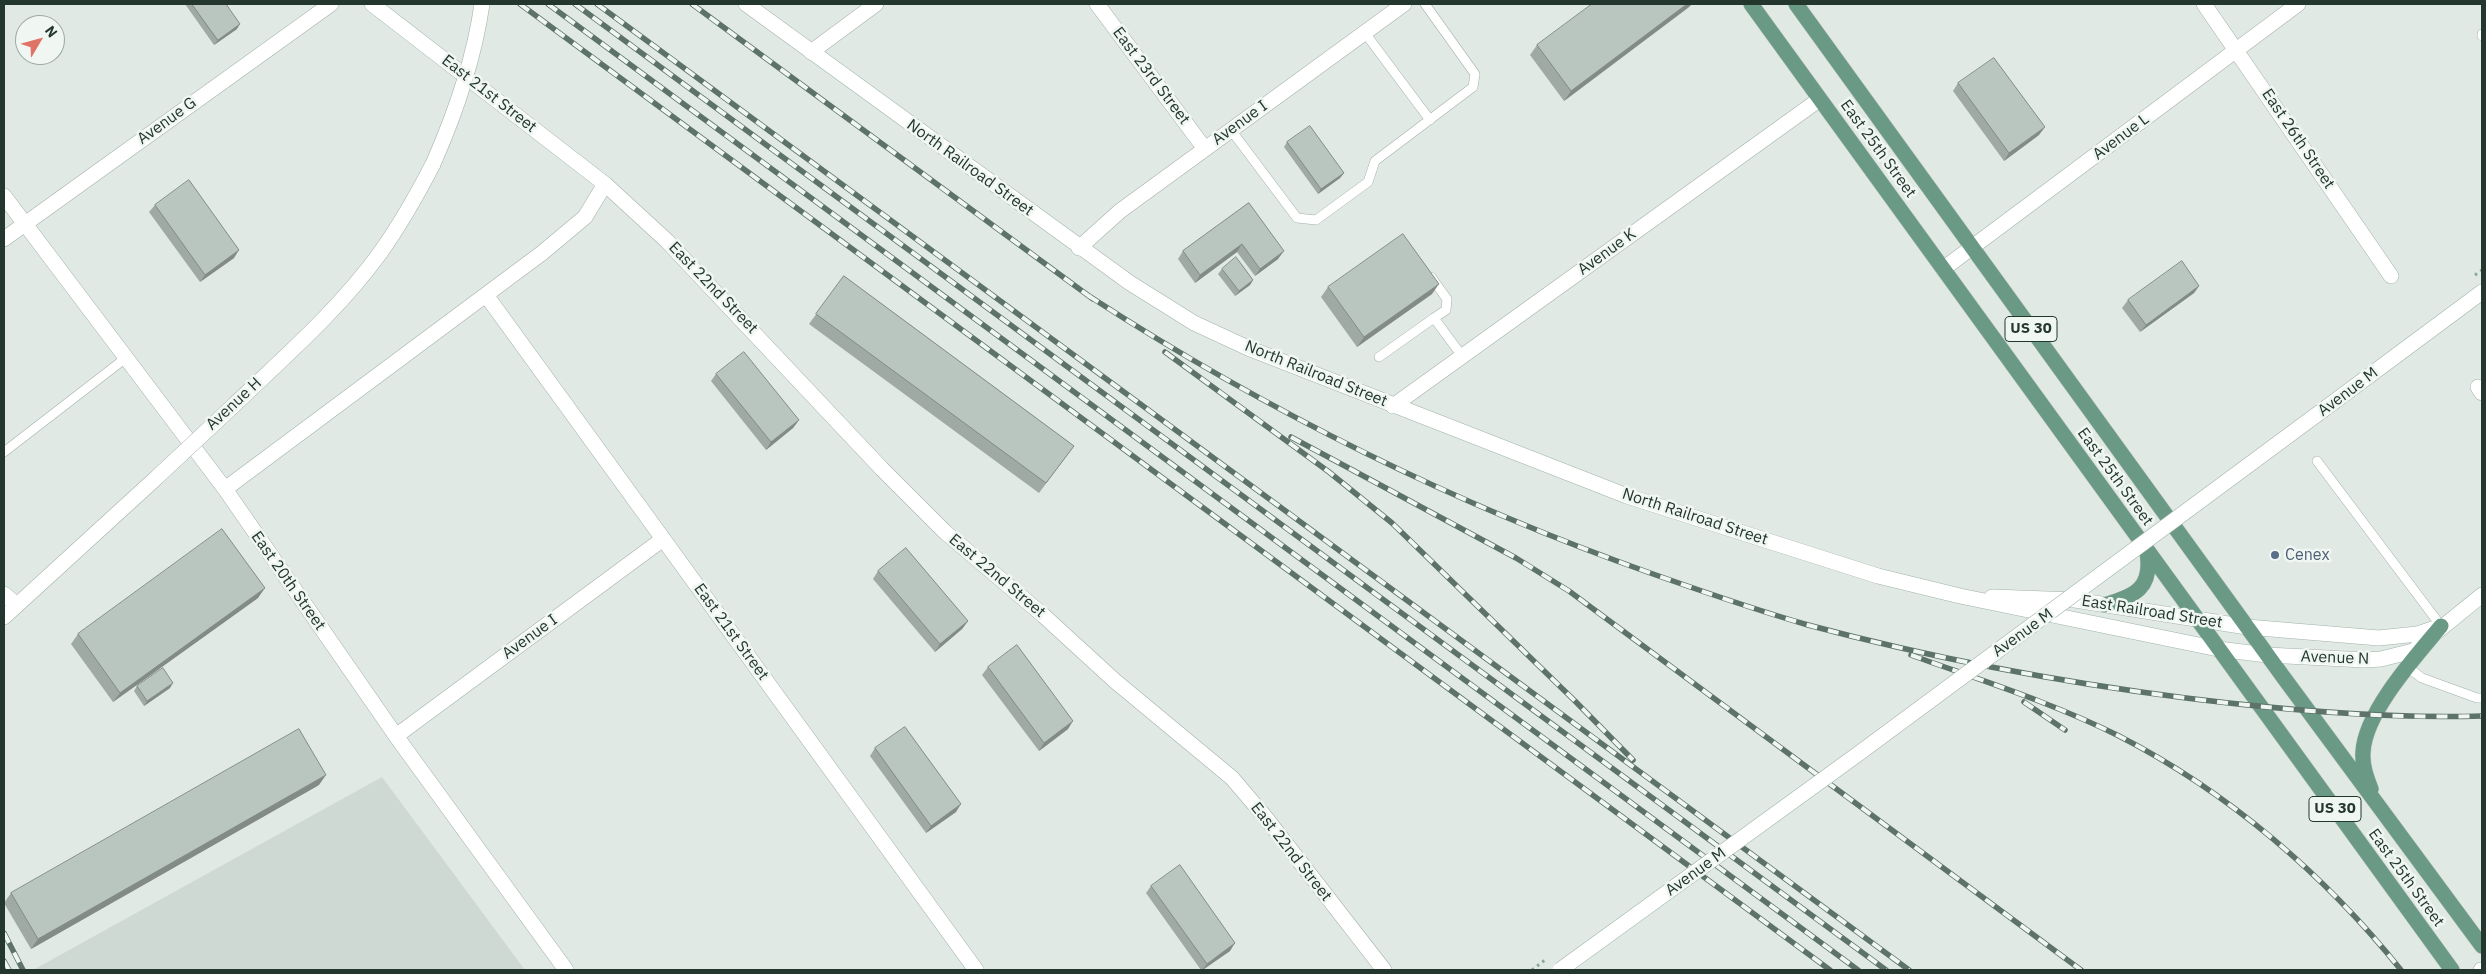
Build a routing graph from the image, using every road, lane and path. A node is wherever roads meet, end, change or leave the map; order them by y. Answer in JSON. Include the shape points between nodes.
{"nodes":[{"id":1,"x":331,"y":4,"type":"edge"},
{"id":2,"x":372,"y":4,"type":"edge"},
{"id":3,"x":482,"y":4,"type":"edge"},
{"id":4,"x":746,"y":4,"type":"edge"},
{"id":5,"x":876,"y":4,"type":"edge"},
{"id":6,"x":1097,"y":4,"type":"edge"},
{"id":7,"x":1404,"y":4,"type":"edge"},
{"id":8,"x":1425,"y":4,"type":"edge"},
{"id":9,"x":1751,"y":4,"type":"edge"},
{"id":10,"x":1796,"y":4,"type":"edge"},
{"id":11,"x":2204,"y":4,"type":"edge"},
{"id":12,"x":2298,"y":4,"type":"edge"},
{"id":13,"x":1365,"y":32,"type":"junction"},
{"id":14,"x":2237,"y":50,"type":"junction"},
{"id":15,"x":811,"y":52,"type":"junction"},
{"id":16,"x":1820,"y":99,"type":"junction"},
{"id":17,"x":1430,"y":120,"type":"junction"},
{"id":18,"x":1231,"y":130,"type":"junction"},
{"id":19,"x":1205,"y":149,"type":"junction"},
{"id":20,"x":604,"y":184,"type":"junction"},
{"id":21,"x":4,"y":196,"type":"edge"},
{"id":22,"x":24,"y":224,"type":"junction"},
{"id":23,"x":4,"y":239,"type":"edge"},
{"id":24,"x":1972,"y":247,"type":"junction"},
{"id":25,"x":1079,"y":248,"type":"junction"},
{"id":26,"x":1943,"y":269,"type":"junction"},
{"id":27,"x":1427,"y":272,"type":"edge"},
{"id":28,"x":2391,"y":276,"type":"dead end"},
{"id":29,"x":2482,"y":292,"type":"edge"},
{"id":30,"x":486,"y":295,"type":"junction"},
{"id":31,"x":1434,"y":318,"type":"junction"},
{"id":32,"x":1462,"y":356,"type":"junction"},
{"id":33,"x":1380,"y":357,"type":"dead end"},
{"id":34,"x":127,"y":358,"type":"junction"},
{"id":35,"x":1393,"y":406,"type":"junction"},
{"id":36,"x":4,"y":452,"type":"edge"},
{"id":37,"x":2317,"y":461,"type":"dead end"},
{"id":38,"x":224,"y":489,"type":"junction"},
{"id":39,"x":663,"y":539,"type":"junction"},
{"id":40,"x":2147,"y":551,"type":"junction"},
{"id":41,"x":4,"y":594,"type":"edge"},
{"id":42,"x":2482,"y":595,"type":"edge"},
{"id":43,"x":1960,"y":596,"type":"junction"},
{"id":44,"x":17,"y":605,"type":"junction"},
{"id":45,"x":2104,"y":605,"type":"junction"},
{"id":46,"x":4,"y":617,"type":"edge"},
{"id":47,"x":2198,"y":621,"type":"junction"},
{"id":48,"x":2441,"y":626,"type":"junction"},
{"id":49,"x":2247,"y":627,"type":"junction"},
{"id":50,"x":2218,"y":649,"type":"junction"},
{"id":51,"x":2267,"y":655,"type":"junction"},
{"id":52,"x":2407,"y":667,"type":"junction"},
{"id":53,"x":2482,"y":698,"type":"edge"},
{"id":54,"x":396,"y":736,"type":"junction"},
{"id":55,"x":2376,"y":804,"type":"junction"},
{"id":56,"x":2482,"y":946,"type":"edge"},
{"id":57,"x":566,"y":970,"type":"edge"},
{"id":58,"x":976,"y":970,"type":"edge"},
{"id":59,"x":1384,"y":970,"type":"edge"},
{"id":60,"x":1560,"y":970,"type":"edge"},
{"id":61,"x":2452,"y":970,"type":"edge"}],
"edges":[{"from":1,"to":22,"type":"street","name":"Avenue G"},
{"from":2,"to":20,"type":"street","name":"East 21st Street"},
{"from":3,"to":44,"type":"street","name":"Avenue H","bridge":true,"via":[[467,77],[454,117],[409,210],[380,254],[322,321]]},
{"from":4,"to":15,"type":"street","name":"North Railroad Street"},
{"from":5,"to":15,"type":"street"},
{"from":6,"to":19,"type":"street","name":"East 23rd Street"},
{"from":7,"to":13,"type":"street","name":"Avenue I"},
{"from":8,"to":17,"type":"lane","via":[[1475,74],[1473,87]]},
{"from":9,"to":16,"type":"main road","name":"East 25th Street","number":"US 30"},
{"from":10,"to":24,"type":"main road","name":"East 25th Street","number":"US 30"},
{"from":11,"to":14,"type":"street","name":"East 26th Street"},
{"from":12,"to":14,"type":"street","name":"Avenue L"},
{"from":13,"to":17,"type":"lane"},
{"from":13,"to":18,"type":"street","name":"Avenue I"},
{"from":14,"to":24,"type":"street","name":"Avenue L"},
{"from":14,"to":28,"type":"street","name":"East 26th Street"},
{"from":15,"to":25,"type":"street","name":"North Railroad Street"},
{"from":16,"to":26,"type":"main road","name":"East 25th Street","number":"US 30"},
{"from":16,"to":32,"type":"street","name":"Avenue K"},
{"from":17,"to":18,"type":"lane","via":[[1375,161],[1368,182],[1316,220],[1297,218]]},
{"from":18,"to":19,"type":"street","name":"Avenue I"},
{"from":19,"to":25,"type":"street","name":"Avenue I","via":[[1120,211]]},
{"from":20,"to":30,"type":"street","via":[[585,217]]},
{"from":20,"to":59,"type":"street","name":"East 22nd Street","via":[[668,241],[945,532],[1232,778]]},
{"from":21,"to":22,"type":"street","name":"East 20th Street"},
{"from":22,"to":23,"type":"street","name":"Avenue G"},
{"from":22,"to":34,"type":"street","name":"East 20th Street"},
{"from":24,"to":26,"type":"street","name":"Avenue L"},
{"from":24,"to":49,"type":"main road","name":"East 25th Street","number":"US 30"},
{"from":25,"to":35,"type":"street","name":"North Railroad Street","via":[[1194,323]]},
{"from":26,"to":40,"type":"main road","name":"East 25th Street","number":"US 30"},
{"from":27,"to":31,"type":"lane","via":[[1447,299],[1446,310]]},
{"from":29,"to":60,"type":"street","name":"Avenue M","bridge":true,"via":[[1858,754]]},
{"from":30,"to":38,"type":"street"},
{"from":30,"to":39,"type":"street","name":"East 21st Street"},
{"from":31,"to":32,"type":"lane"},
{"from":31,"to":33,"type":"lane"},
{"from":32,"to":35,"type":"street","name":"Avenue K"},
{"from":34,"to":36,"type":"lane"},
{"from":34,"to":38,"type":"street","name":"East 20th Street"},
{"from":35,"to":43,"type":"street","name":"North Railroad Street","via":[[1627,496],[1878,576]]},
{"from":37,"to":48,"type":"lane"},
{"from":38,"to":54,"type":"street","name":"East 20th Street"},
{"from":39,"to":54,"type":"street","name":"Avenue I"},
{"from":39,"to":58,"type":"street","name":"East 21st Street"},
{"from":40,"to":45,"type":"main road","via":[[2149,568],[2142,586],[2132,595]]},
{"from":40,"to":47,"type":"main road","name":"East 25th Street","number":"US 30"},
{"from":41,"to":44,"type":"street"},
{"from":42,"to":48,"type":"street","name":"Avenue N"},
{"from":43,"to":45,"type":"street","name":"East Railroad Street","via":[[2042,597]]},
{"from":43,"to":50,"type":"street","name":"East Railroad Street"},
{"from":44,"to":46,"type":"street","name":"Avenue H"},
{"from":45,"to":47,"type":"street","name":"East Railroad Street"},
{"from":47,"to":49,"type":"street","name":"East Railroad Street"},
{"from":47,"to":50,"type":"main road","name":"East 25th Street","number":"US 30"},
{"from":48,"to":49,"type":"street","name":"Avenue N","via":[[2417,634],[2379,638]]},
{"from":48,"to":51,"type":"street","name":"Avenue N","via":[[2413,651],[2381,659]]},
{"from":48,"to":52,"type":"main road"},
{"from":49,"to":51,"type":"main road","name":"East 25th Street","number":"US 30"},
{"from":50,"to":51,"type":"street","name":"Avenue N"},
{"from":50,"to":61,"type":"main road","name":"East 25th Street","number":"US 30"},
{"from":51,"to":55,"type":"main road","name":"East 25th Street","number":"US 30"},
{"from":52,"to":53,"type":"lane","via":[[2422,678]]},
{"from":52,"to":55,"type":"main road","via":[[2376,714],[2363,750],[2364,771]]},
{"from":54,"to":57,"type":"street","name":"East 20th Street"},
{"from":55,"to":56,"type":"main road","name":"East 25th Street","number":"US 30"}]}
